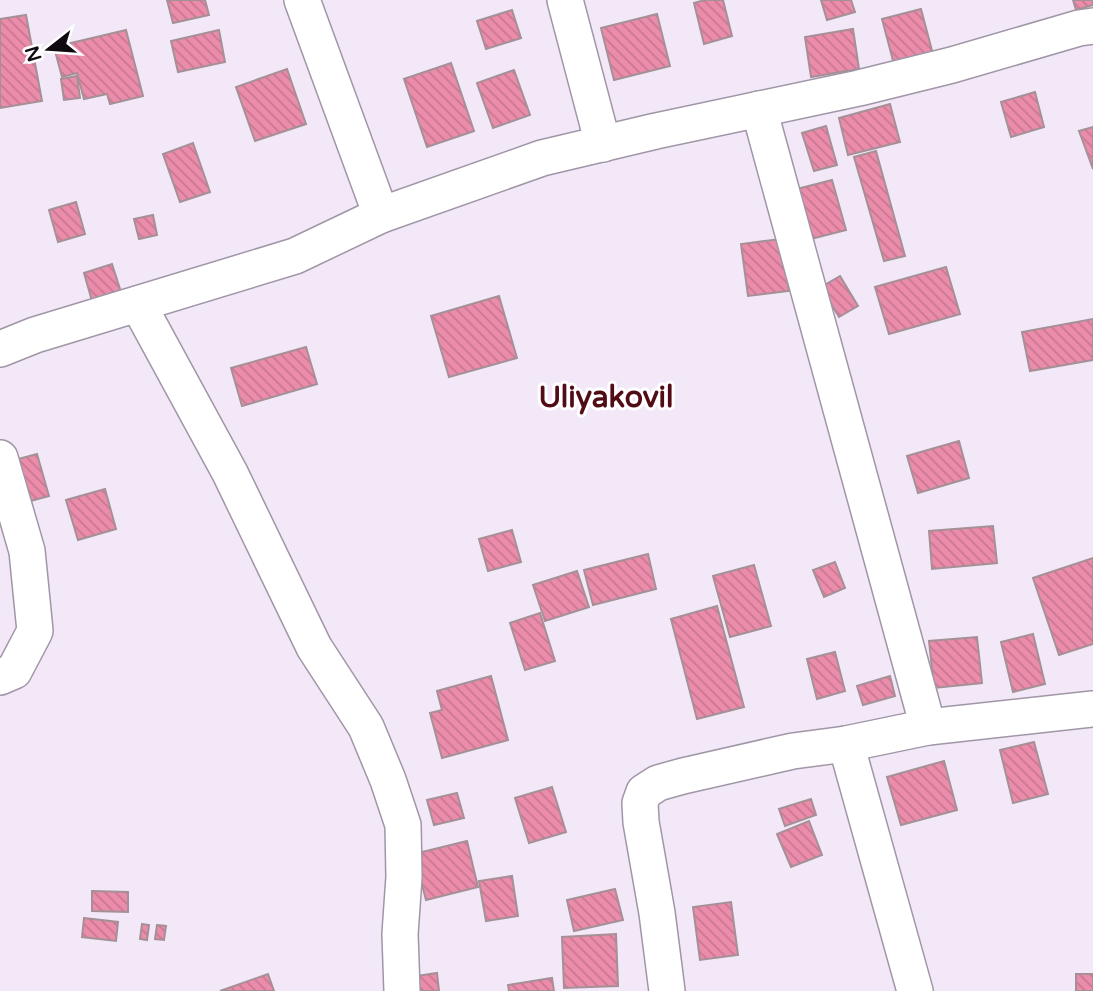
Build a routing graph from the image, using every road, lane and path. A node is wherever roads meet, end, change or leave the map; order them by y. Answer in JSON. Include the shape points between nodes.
{"nodes":[{"id":1,"x":302,"y":0,"type":"edge"},
{"id":2,"x":565,"y":0,"type":"edge"},
{"id":3,"x":1093,"y":26,"type":"edge"},
{"id":4,"x":759,"y":109,"type":"junction"},
{"id":5,"x":603,"y":144,"type":"junction"},
{"id":6,"x":381,"y":215,"type":"junction"},
{"id":7,"x":138,"y":304,"type":"junction"},
{"id":8,"x":0,"y":349,"type":"edge"},
{"id":9,"x":0,"y":458,"type":"edge"},
{"id":10,"x":0,"y":677,"type":"edge"},
{"id":11,"x":1093,"y":709,"type":"edge"},
{"id":12,"x":928,"y":727,"type":"junction"},
{"id":13,"x":846,"y":744,"type":"junction"},
{"id":14,"x":402,"y":991,"type":"edge"},
{"id":15,"x":667,"y":991,"type":"edge"},
{"id":16,"x":915,"y":991,"type":"edge"}],
"edges":[{"from":1,"to":6,"type":"street"},
{"from":2,"to":5,"type":"street"},
{"from":3,"to":4,"type":"street","via":[[939,69]]},
{"from":4,"to":5,"type":"street"},
{"from":4,"to":12,"type":"street"},
{"from":5,"to":6,"type":"street","via":[[542,158]]},
{"from":6,"to":7,"type":"street","via":[[295,256]]},
{"from":7,"to":8,"type":"street"},
{"from":7,"to":14,"type":"street","via":[[230,473],[314,647],[366,727],[388,780],[403,825]]},
{"from":9,"to":10,"type":"street","via":[[27,551],[35,631],[14,671]]},
{"from":11,"to":12,"type":"street"},
{"from":12,"to":13,"type":"street"},
{"from":13,"to":15,"type":"street","via":[[683,776],[644,792],[641,822]]},
{"from":13,"to":16,"type":"street"}]}
